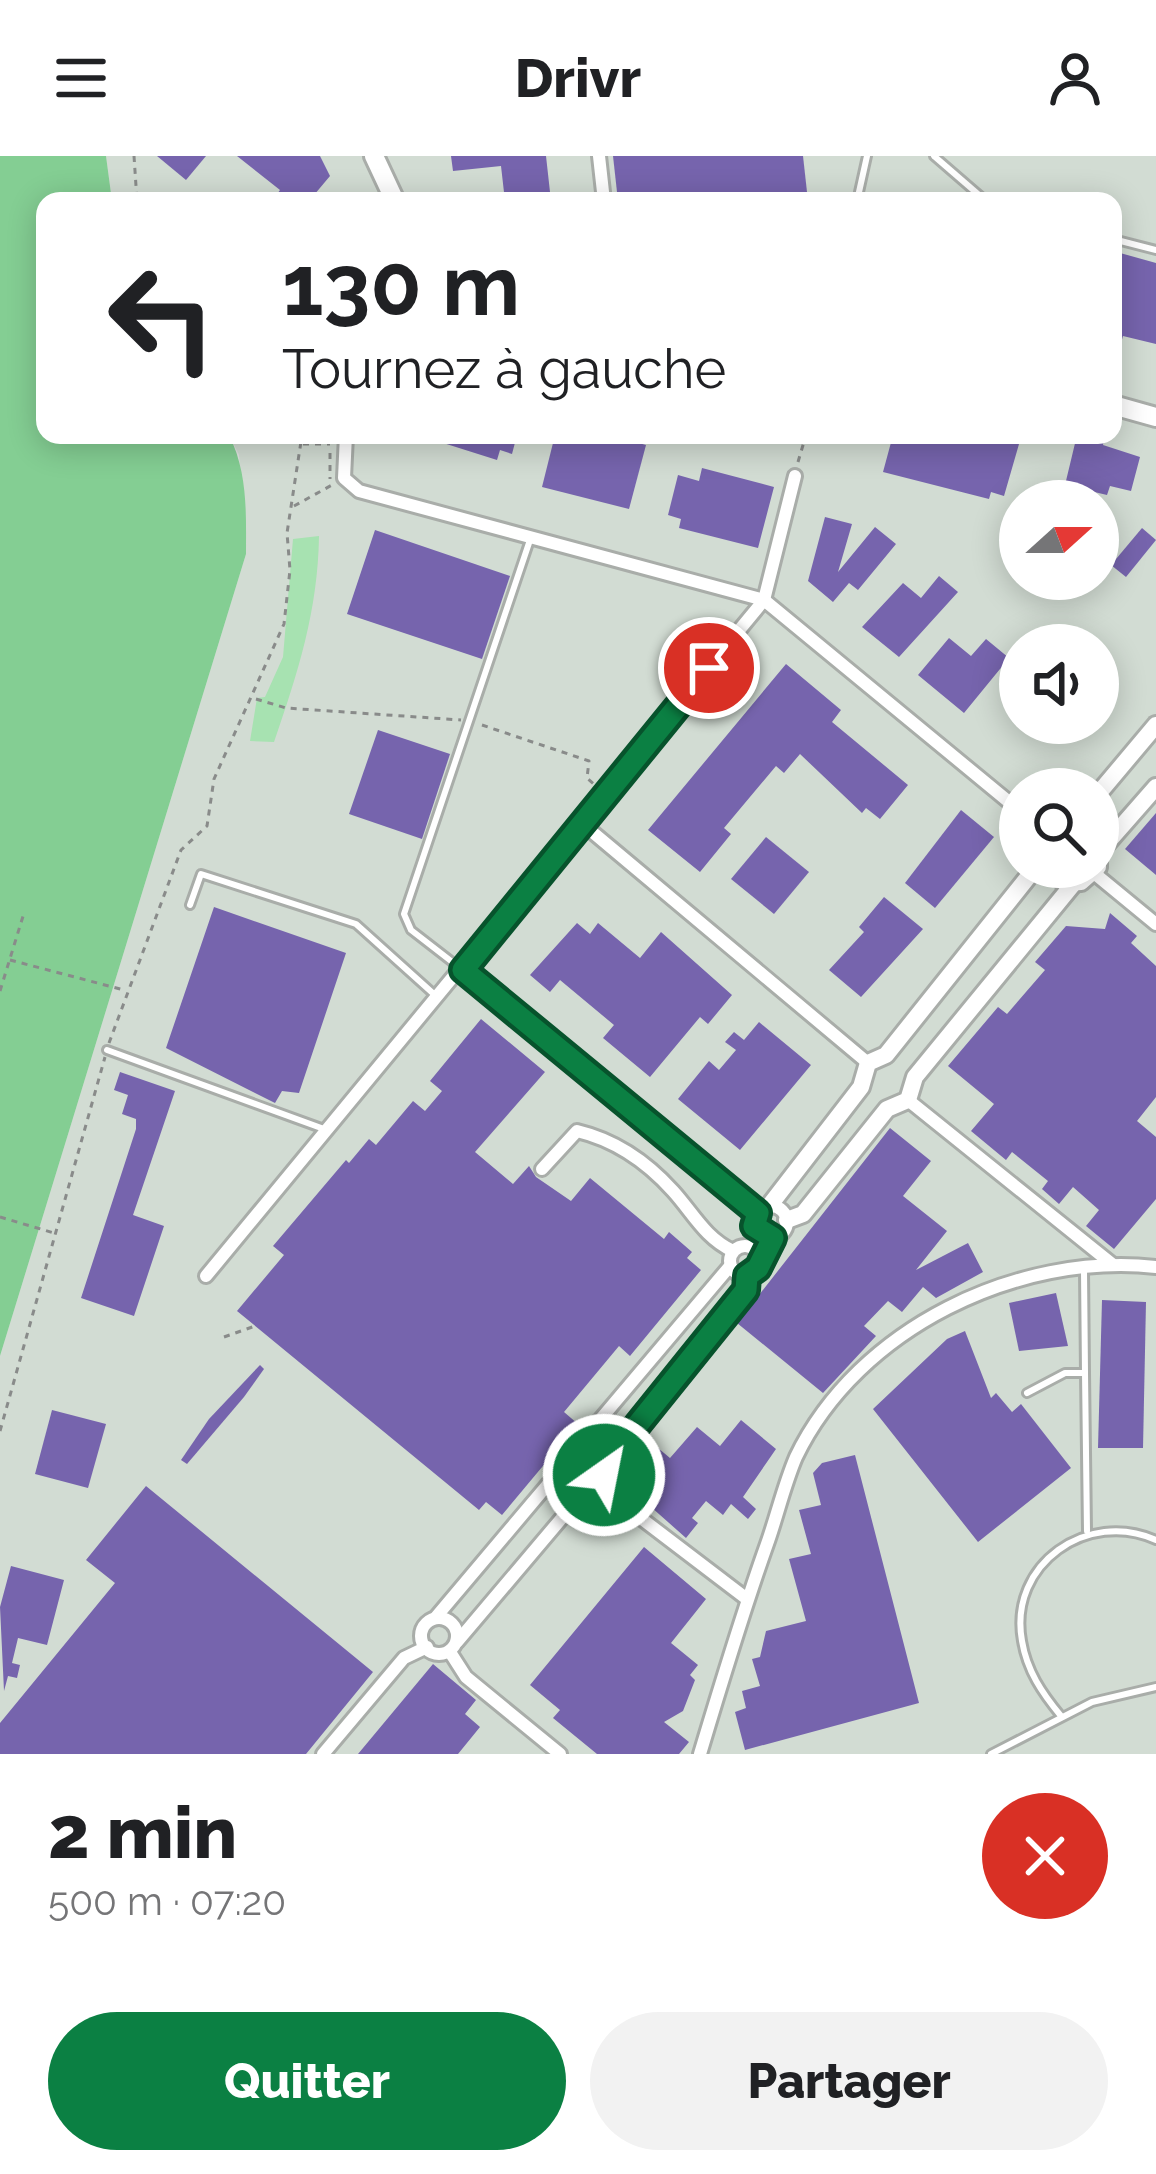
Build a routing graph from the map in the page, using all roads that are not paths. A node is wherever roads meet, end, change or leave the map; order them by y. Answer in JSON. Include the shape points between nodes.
{"nodes":[{"id":1,"x":374,"y":156,"type":"edge"},
{"id":2,"x":599,"y":156,"type":"edge"},
{"id":3,"x":867,"y":156,"type":"edge"},
{"id":4,"x":934,"y":156,"type":"edge"},
{"id":5,"x":391,"y":192,"type":"edge"},
{"id":6,"x":603,"y":192,"type":"edge"},
{"id":7,"x":858,"y":192,"type":"edge"},
{"id":8,"x":976,"y":192,"type":"edge"},
{"id":9,"x":1122,"y":241,"type":"edge"},
{"id":10,"x":1156,"y":250,"type":"edge"},
{"id":11,"x":1122,"y":407,"type":"edge"},
{"id":12,"x":1156,"y":417,"type":"edge"},
{"id":13,"x":345,"y":444,"type":"edge"},
{"id":14,"x":795,"y":476,"type":"road end"},
{"id":15,"x":531,"y":536,"type":"junction"},
{"id":16,"x":764,"y":600,"type":"junction"},
{"id":17,"x":1156,"y":725,"type":"edge"},
{"id":18,"x":1119,"y":769,"type":"edge"},
{"id":19,"x":1156,"y":787,"type":"edge"},
{"id":20,"x":999,"y":794,"type":"edge"},
{"id":21,"x":584,"y":825,"type":"junction"},
{"id":22,"x":1119,"y":826,"type":"edge"},
{"id":23,"x":1019,"y":888,"type":"edge"},
{"id":24,"x":1071,"y":888,"type":"edge"},
{"id":25,"x":1112,"y":888,"type":"edge"},
{"id":26,"x":190,"y":905,"type":"dead end"},
{"id":27,"x":1156,"y":924,"type":"edge"},
{"id":28,"x":463,"y":970,"type":"junction"},
{"id":29,"x":439,"y":998,"type":"junction"},
{"id":30,"x":107,"y":1050,"type":"road end"},
{"id":31,"x":886,"y":1054,"type":"junction"},
{"id":32,"x":868,"y":1063,"type":"junction"},
{"id":33,"x":915,"y":1077,"type":"junction"},
{"id":34,"x":861,"y":1087,"type":"junction"},
{"id":35,"x":908,"y":1100,"type":"junction"},
{"id":36,"x":887,"y":1109,"type":"junction"},
{"id":37,"x":328,"y":1131,"type":"junction"},
{"id":38,"x":542,"y":1169,"type":"dead end"},
{"id":39,"x":760,"y":1215,"type":"junction"},
{"id":40,"x":787,"y":1220,"type":"junction"},
{"id":41,"x":773,"y":1238,"type":"junction"},
{"id":42,"x":735,"y":1255,"type":"junction"},
{"id":43,"x":760,"y":1259,"type":"junction"},
{"id":44,"x":1112,"y":1264,"type":"junction"},
{"id":45,"x":1084,"y":1267,"type":"junction"},
{"id":46,"x":1156,"y":1267,"type":"edge"},
{"id":47,"x":206,"y":1276,"type":"dead end"},
{"id":48,"x":747,"y":1276,"type":"junction"},
{"id":49,"x":1085,"y":1372,"type":"junction"},
{"id":50,"x":1027,"y":1393,"type":"dead end"},
{"id":51,"x":579,"y":1458,"type":"junction"},
{"id":52,"x":603,"y":1469,"type":"junction"},
{"id":53,"x":568,"y":1471,"type":"junction"},
{"id":54,"x":600,"y":1487,"type":"junction"},
{"id":55,"x":583,"y":1493,"type":"junction"},
{"id":56,"x":1087,"y":1532,"type":"junction"},
{"id":57,"x":1156,"y":1540,"type":"edge"},
{"id":58,"x":747,"y":1600,"type":"junction"},
{"id":59,"x":436,"y":1617,"type":"junction"},
{"id":60,"x":427,"y":1647,"type":"junction"},
{"id":61,"x":454,"y":1647,"type":"junction"},
{"id":62,"x":1156,"y":1687,"type":"edge"},
{"id":63,"x":1060,"y":1716,"type":"junction"},
{"id":64,"x":323,"y":1754,"type":"edge"},
{"id":65,"x":560,"y":1754,"type":"edge"},
{"id":66,"x":700,"y":1754,"type":"edge"},
{"id":67,"x":991,"y":1754,"type":"edge"}],
"edges":[{"from":1,"to":5,"type":"main road"},
{"from":2,"to":6,"type":"street"},
{"from":3,"to":7,"type":"lane"},
{"from":4,"to":8,"type":"lane"},
{"from":9,"to":10,"type":"lane"},
{"from":11,"to":12,"type":"main road"},
{"from":13,"to":15,"type":"street","via":[[344,478],[359,491]]},
{"from":14,"to":16,"type":"street"},
{"from":15,"to":16,"type":"street"},
{"from":15,"to":28,"type":"lane","via":[[404,914],[411,930]]},
{"from":16,"to":20,"type":"street"},
{"from":16,"to":21,"type":"street"},
{"from":17,"to":18,"type":"street"},
{"from":19,"to":22,"type":"street"},
{"from":21,"to":28,"type":"street"},
{"from":21,"to":32,"type":"street"},
{"from":23,"to":31,"type":"street"},
{"from":24,"to":33,"type":"street"},
{"from":25,"to":27,"type":"street"},
{"from":26,"to":29,"type":"lane","via":[[201,874],[356,924]]},
{"from":28,"to":29,"type":"street"},
{"from":28,"to":39,"type":"street"},
{"from":29,"to":37,"type":"street"},
{"from":30,"to":37,"type":"lane"},
{"from":31,"to":32,"type":"street"},
{"from":31,"to":33,"type":"street","via":[[908,1063]]},
{"from":32,"to":34,"type":"street"},
{"from":33,"to":35,"type":"street"},
{"from":34,"to":36,"type":"street"},
{"from":34,"to":39,"type":"street"},
{"from":35,"to":36,"type":"street"},
{"from":35,"to":44,"type":"street"},
{"from":36,"to":40,"type":"street","via":[[802,1214]]},
{"from":37,"to":47,"type":"street"},
{"from":38,"to":42,"type":"street","via":[[577,1131],[612,1139]]},
{"from":39,"to":40,"type":"street","via":[[783,1211]]},
{"from":39,"to":41,"type":"street"},
{"from":39,"to":42,"type":"street"},
{"from":40,"to":41,"type":"street"},
{"from":41,"to":43,"type":"street"},
{"from":42,"to":43,"type":"street","via":[[755,1250]]},
{"from":42,"to":48,"type":"street"},
{"from":42,"to":51,"type":"street","via":[[588,1434]]},
{"from":43,"to":48,"type":"street"},
{"from":44,"to":45,"type":"street"},
{"from":44,"to":46,"type":"street"},
{"from":45,"to":49,"type":"lane"},
{"from":45,"to":58,"type":"street","via":[[979,1294],[935,1314],[872,1361],[797,1456]]},
{"from":48,"to":52,"type":"street","via":[[746,1290]]},
{"from":49,"to":50,"type":"lane"},
{"from":49,"to":56,"type":"lane"},
{"from":51,"to":52,"type":"street"},
{"from":51,"to":53,"type":"street"},
{"from":52,"to":54,"type":"street"},
{"from":53,"to":55,"type":"street"},
{"from":53,"to":59,"type":"street","via":[[549,1483]]},
{"from":54,"to":55,"type":"street"},
{"from":54,"to":58,"type":"street"},
{"from":55,"to":61,"type":"street"},
{"from":56,"to":57,"type":"lane"},
{"from":56,"to":63,"type":"lane","via":[[1041,1564],[1021,1612],[1028,1666]]},
{"from":58,"to":66,"type":"street"},
{"from":59,"to":60,"type":"street","via":[[419,1634]]},
{"from":59,"to":61,"type":"street","via":[[456,1630]]},
{"from":60,"to":61,"type":"street","via":[[438,1656]]},
{"from":60,"to":64,"type":"street","via":[[404,1658]]},
{"from":61,"to":65,"type":"street","via":[[466,1677]]},
{"from":62,"to":63,"type":"lane"},
{"from":63,"to":67,"type":"lane"}]}
